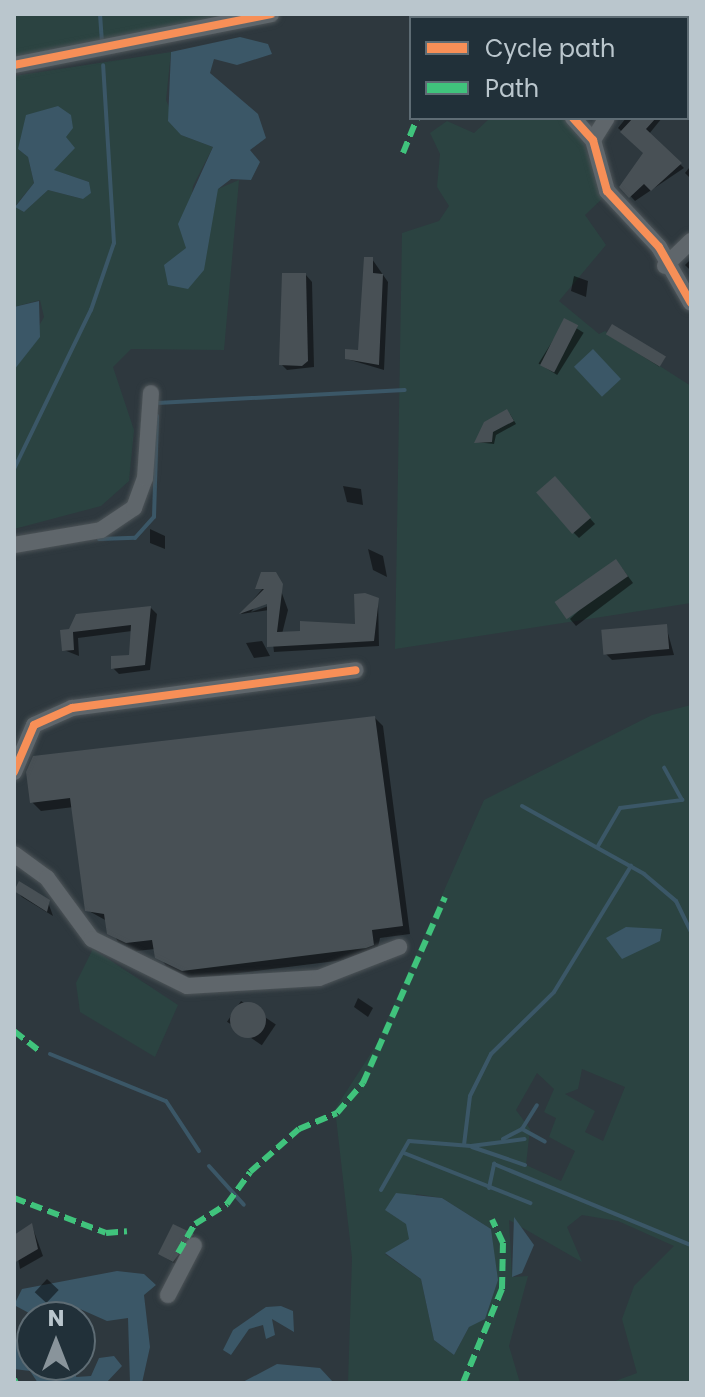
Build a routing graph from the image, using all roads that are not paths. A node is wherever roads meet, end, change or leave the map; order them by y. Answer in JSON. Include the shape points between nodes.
{"nodes":[{"id":1,"x":271,"y":14,"type":"edge"},
{"id":2,"x":14,"y":65,"type":"edge"},
{"id":3,"x":575,"y":120,"type":"edge"},
{"id":4,"x":606,"y":120,"type":"edge"},
{"id":5,"x":593,"y":140,"type":"junction"},
{"id":6,"x":691,"y":241,"type":"edge"},
{"id":7,"x":665,"y":266,"type":"junction"},
{"id":8,"x":691,"y":303,"type":"edge"},
{"id":9,"x":151,"y":393,"type":"dead end"},
{"id":10,"x":14,"y":545,"type":"edge"},
{"id":11,"x":355,"y":670,"type":"dead end"},
{"id":12,"x":14,"y":772,"type":"edge"},
{"id":13,"x":14,"y":854,"type":"edge"},
{"id":14,"x":399,"y":947,"type":"dead end"},
{"id":15,"x":194,"y":1245,"type":"dead end"},
{"id":16,"x":168,"y":1295,"type":"dead end"}],
"edges":[{"from":1,"to":2,"type":"street"},
{"from":3,"to":5,"type":"street"},
{"from":4,"to":5,"type":"street"},
{"from":5,"to":7,"type":"street","via":[[607,191],[659,247]]},
{"from":6,"to":7,"type":"street"},
{"from":7,"to":8,"type":"street"},
{"from":9,"to":10,"type":"street","via":[[145,478],[134,508],[101,530]]},
{"from":11,"to":12,"type":"street","via":[[72,708],[34,725]]},
{"from":13,"to":14,"type":"street","via":[[47,878],[92,939],[187,986],[319,978]]},
{"from":15,"to":16,"type":"street"}]}
